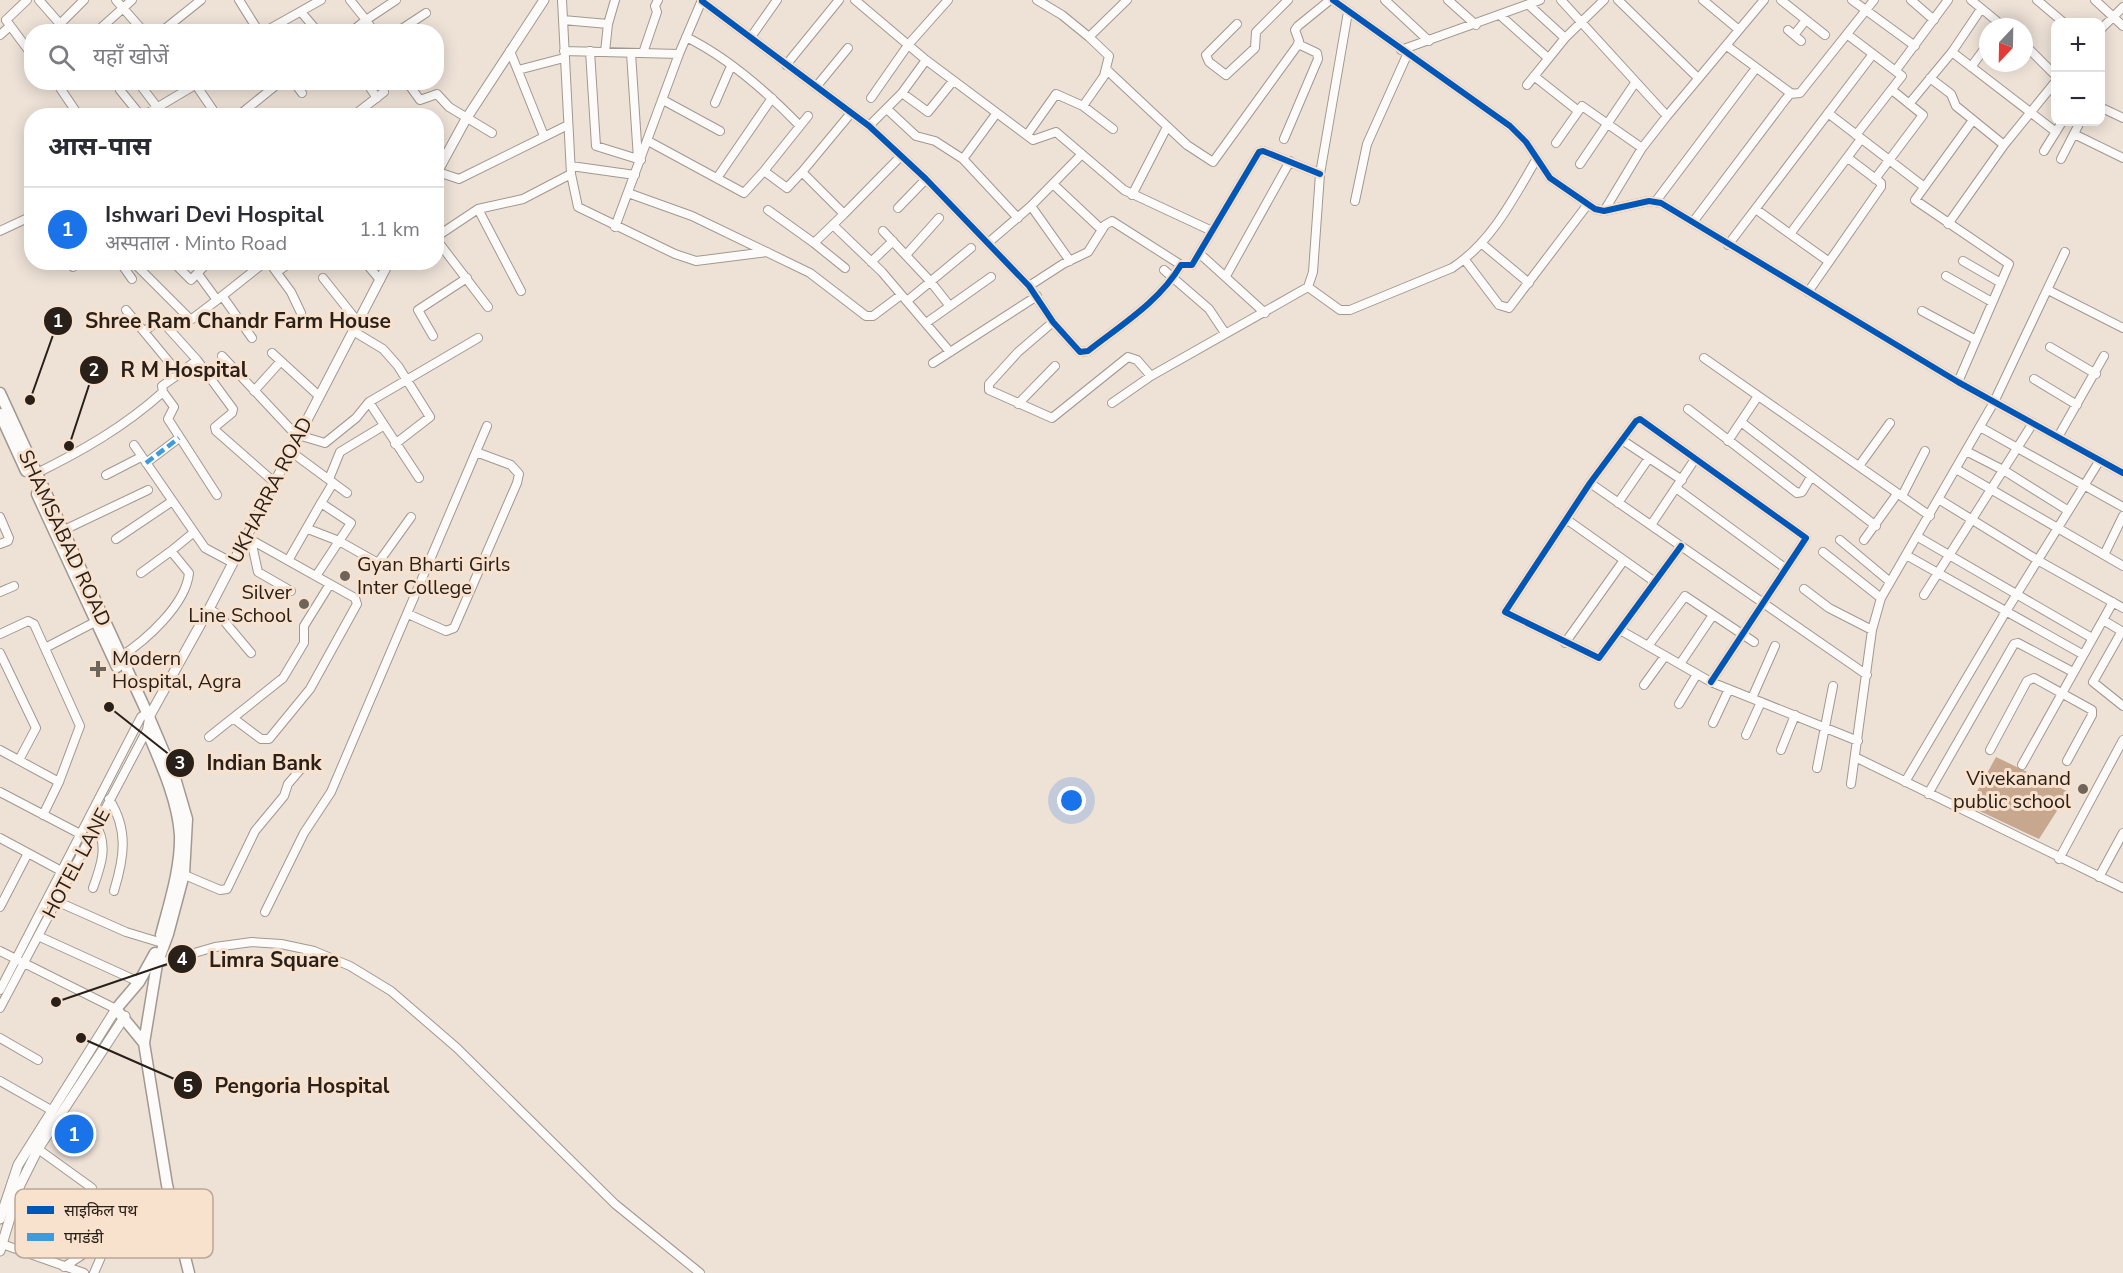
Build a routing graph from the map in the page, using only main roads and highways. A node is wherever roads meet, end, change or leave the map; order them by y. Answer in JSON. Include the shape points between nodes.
{"nodes":[{"id":1,"x":0,"y":393,"type":"edge"},
{"id":2,"x":2,"y":415,"type":"edge"},
{"id":3,"x":146,"y":716,"type":"junction"},
{"id":4,"x":180,"y":873,"type":"junction"},
{"id":5,"x":154,"y":963,"type":"junction"},
{"id":6,"x":144,"y":1043,"type":"junction"},
{"id":7,"x":168,"y":1189,"type":"edge"},
{"id":8,"x":185,"y":1258,"type":"edge"},
{"id":9,"x":189,"y":1273,"type":"edge"}],
"edges":[{"from":1,"to":2,"type":"main road","name":"SHAMSABAD ROAD"},
{"from":2,"to":3,"type":"main road","name":"SHAMSABAD ROAD","via":[[35,474]]},
{"from":2,"to":3,"type":"main road","name":"SHAMSABAD ROAD","via":[[95,622]]},
{"from":3,"to":4,"type":"main road","name":"SHAMSABAD ROAD","via":[[180,833]]},
{"from":3,"to":4,"type":"main road","name":"SHAMSABAD ROAD","via":[[183,801],[188,837]]},
{"from":4,"to":5,"type":"main road","name":"SHAMSABAD ROAD"},
{"from":4,"to":5,"type":"main road","name":"SHAMSABAD ROAD","via":[[171,926]]},
{"from":5,"to":6,"type":"main road","name":"SHAMSABAD ROAD"},
{"from":5,"to":6,"type":"main road","via":[[116,1008]]},
{"from":6,"to":7,"type":"main road","name":"SHAMSABAD ROAD"},
{"from":8,"to":9,"type":"main road","name":"SHAMSABAD ROAD"}]}
